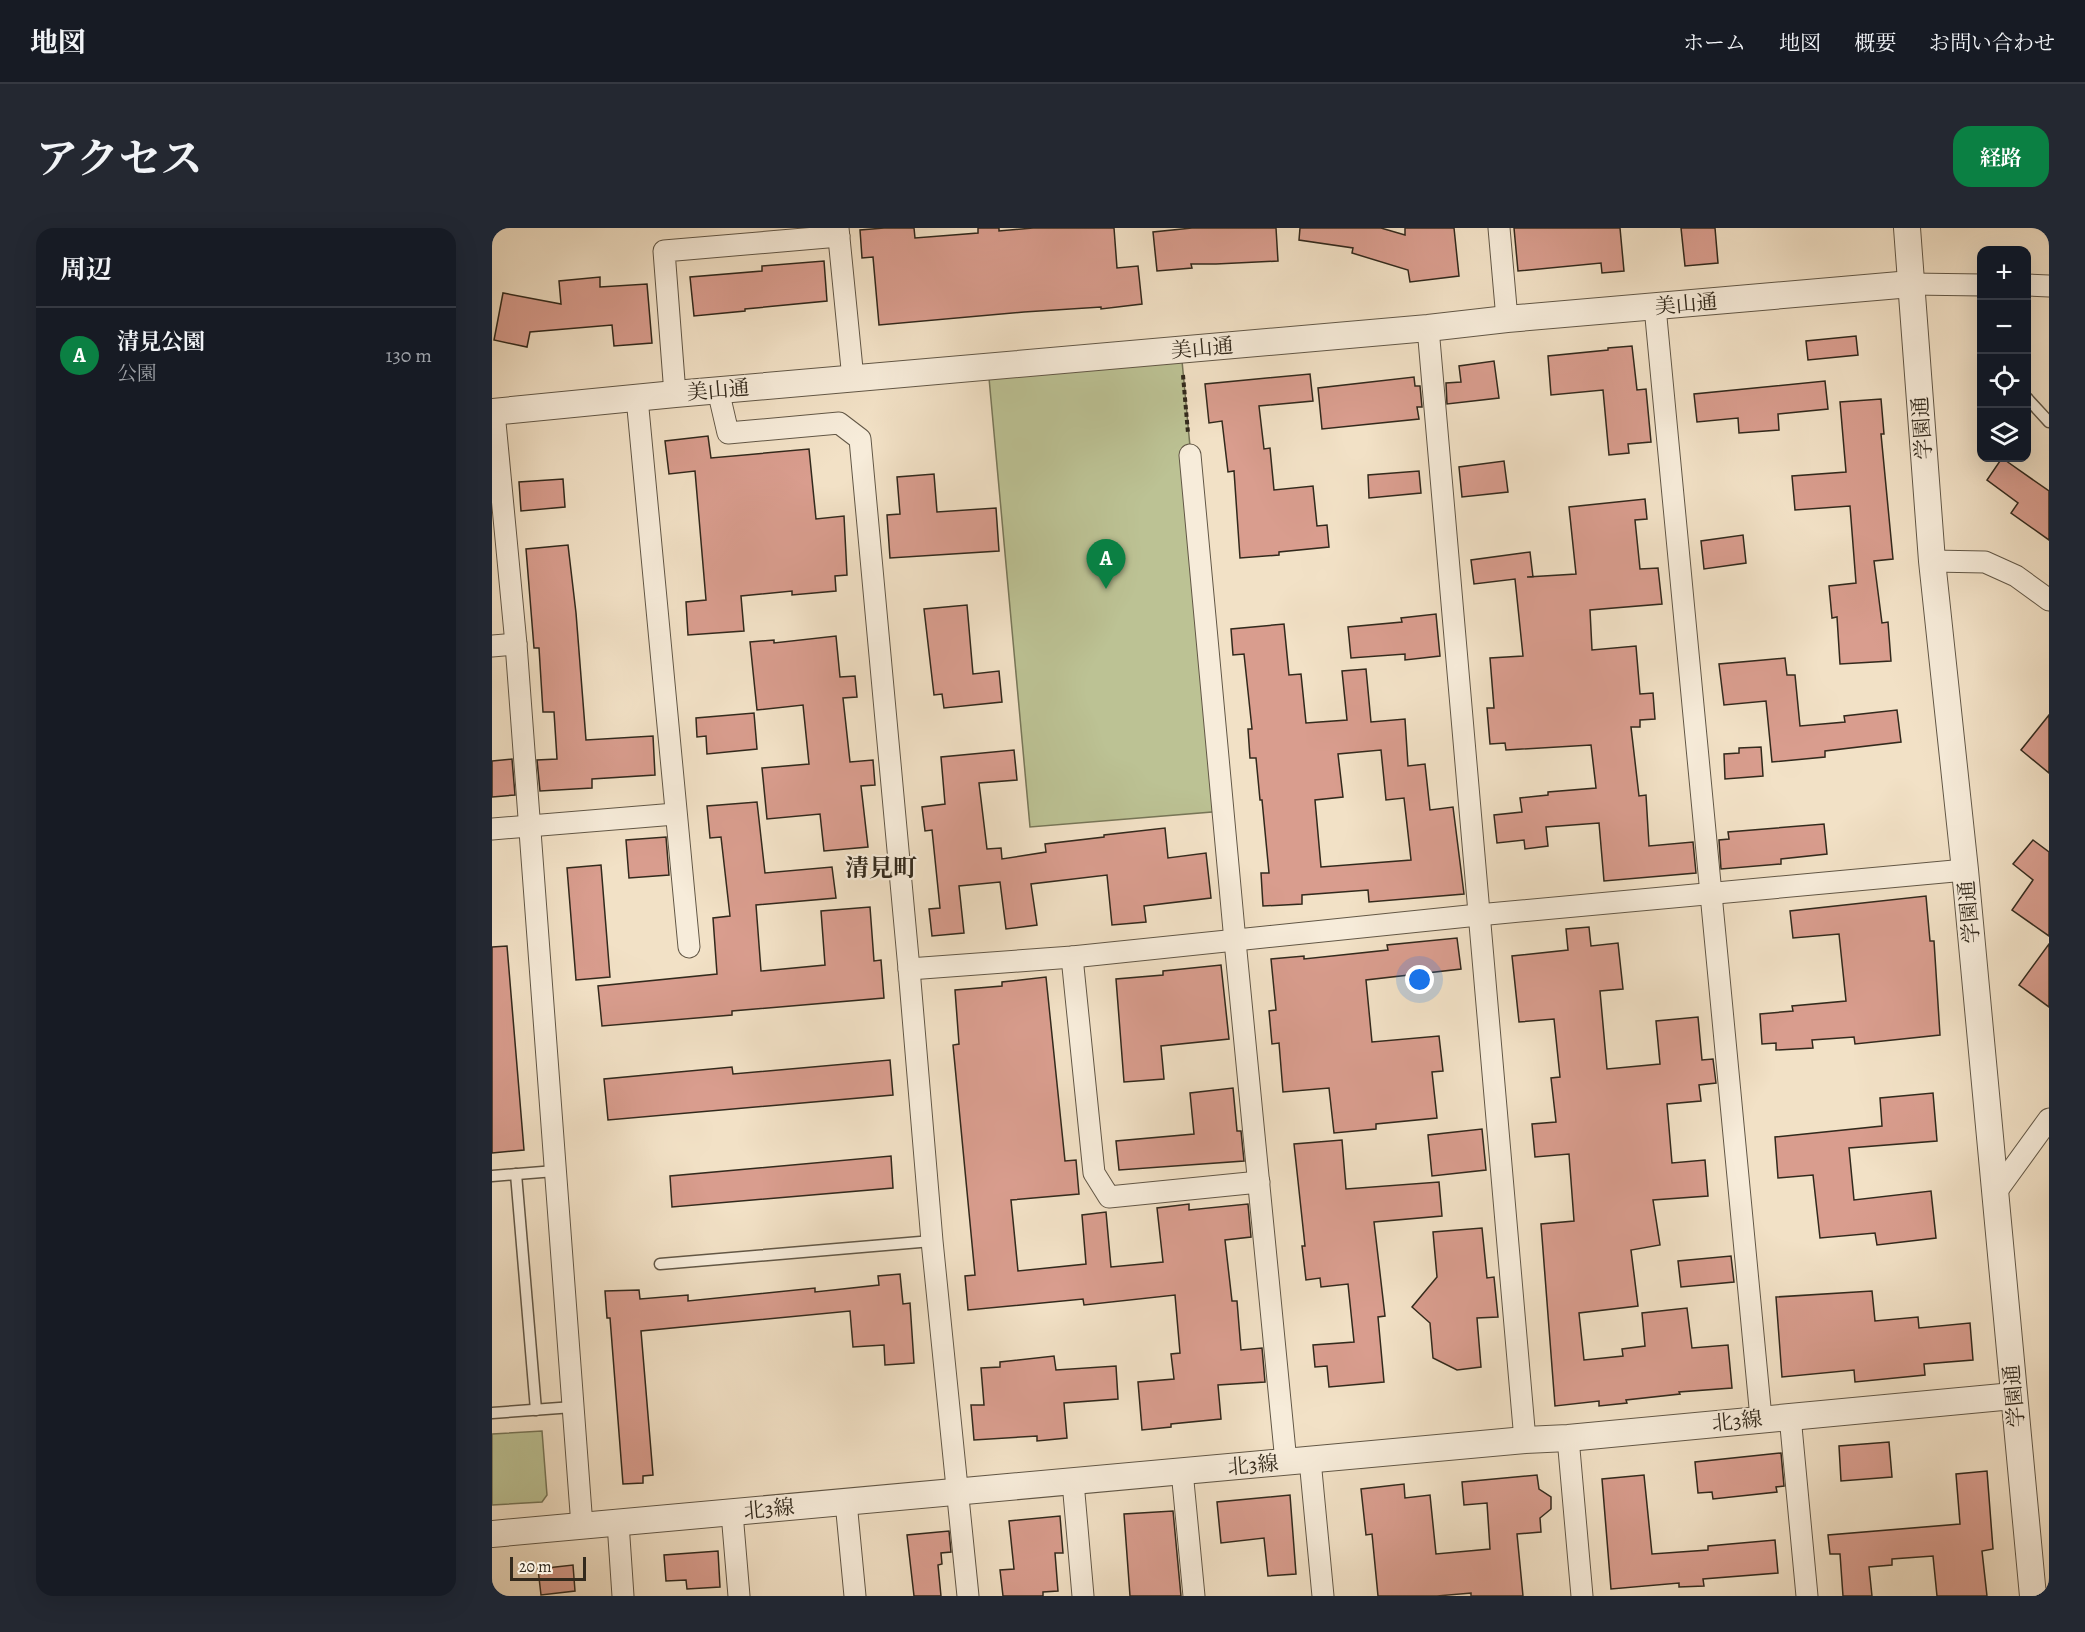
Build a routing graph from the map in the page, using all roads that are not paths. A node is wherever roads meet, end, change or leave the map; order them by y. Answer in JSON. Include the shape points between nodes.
{"nodes":[{"id":1,"x":1499,"y":228,"type":"edge"},
{"id":2,"x":1907,"y":228,"type":"edge"},
{"id":3,"x":839,"y":232,"type":"edge"},
{"id":4,"x":1911,"y":285,"type":"junction"},
{"id":5,"x":1977,"y":285,"type":"edge"},
{"id":6,"x":2031,"y":285,"type":"edge"},
{"id":7,"x":2049,"y":286,"type":"edge"},
{"id":8,"x":1655,"y":307,"type":"junction"},
{"id":9,"x":1507,"y":319,"type":"junction"},
{"id":10,"x":1428,"y":328,"type":"junction"},
{"id":11,"x":853,"y":379,"type":"junction"},
{"id":12,"x":718,"y":390,"type":"junction"},
{"id":13,"x":675,"y":394,"type":"junction"},
{"id":14,"x":637,"y":398,"type":"junction"},
{"id":15,"x":2031,"y":402,"type":"edge"},
{"id":16,"x":493,"y":412,"type":"edge"},
{"id":17,"x":2049,"y":422,"type":"edge"},
{"id":18,"x":1190,"y":455,"type":"road end"},
{"id":19,"x":1932,"y":561,"type":"junction"},
{"id":20,"x":2049,"y":600,"type":"edge"},
{"id":21,"x":516,"y":644,"type":"junction"},
{"id":22,"x":492,"y":646,"type":"edge"},
{"id":23,"x":675,"y":814,"type":"junction"},
{"id":24,"x":529,"y":826,"type":"junction"},
{"id":25,"x":492,"y":829,"type":"edge"},
{"id":26,"x":1965,"y":870,"type":"junction"},
{"id":27,"x":1711,"y":893,"type":"junction"},
{"id":28,"x":1478,"y":915,"type":"junction"},
{"id":29,"x":1235,"y":941,"type":"junction"},
{"id":30,"x":688,"y":947,"type":"dead end"},
{"id":31,"x":1072,"y":957,"type":"junction"},
{"id":32,"x":909,"y":969,"type":"junction"},
{"id":33,"x":2049,"y":1119,"type":"edge"},
{"id":34,"x":555,"y":1171,"type":"junction"},
{"id":35,"x":516,"y":1174,"type":"junction"},
{"id":36,"x":492,"y":1176,"type":"edge"},
{"id":37,"x":1259,"y":1182,"type":"junction"},
{"id":38,"x":1996,"y":1192,"type":"junction"},
{"id":39,"x":932,"y":1241,"type":"junction"},
{"id":40,"x":660,"y":1264,"type":"dead end"},
{"id":41,"x":2013,"y":1396,"type":"junction"},
{"id":42,"x":573,"y":1407,"type":"junction"},
{"id":43,"x":536,"y":1410,"type":"junction"},
{"id":44,"x":492,"y":1413,"type":"edge"},
{"id":45,"x":1790,"y":1416,"type":"junction"},
{"id":46,"x":1761,"y":1419,"type":"junction"},
{"id":47,"x":1568,"y":1438,"type":"junction"},
{"id":48,"x":1525,"y":1440,"type":"junction"},
{"id":49,"x":1298,"y":1461,"type":"junction"},
{"id":50,"x":1182,"y":1471,"type":"junction"},
{"id":51,"x":1073,"y":1482,"type":"junction"},
{"id":52,"x":958,"y":1492,"type":"junction"},
{"id":53,"x":846,"y":1502,"type":"junction"},
{"id":54,"x":732,"y":1513,"type":"junction"},
{"id":55,"x":618,"y":1523,"type":"junction"},
{"id":56,"x":582,"y":1526,"type":"junction"},
{"id":57,"x":492,"y":1534,"type":"edge"},
{"id":58,"x":623,"y":1596,"type":"edge"},
{"id":59,"x":739,"y":1596,"type":"edge"},
{"id":60,"x":855,"y":1596,"type":"edge"},
{"id":61,"x":968,"y":1596,"type":"edge"},
{"id":62,"x":1083,"y":1596,"type":"edge"},
{"id":63,"x":1194,"y":1596,"type":"edge"},
{"id":64,"x":1323,"y":1596,"type":"edge"},
{"id":65,"x":1582,"y":1596,"type":"edge"},
{"id":66,"x":1807,"y":1596,"type":"edge"},
{"id":67,"x":2033,"y":1596,"type":"edge"}],
"edges":[{"from":1,"to":9,"type":"street"},
{"from":2,"to":4,"type":"street","name":"学園通"},
{"from":3,"to":11,"type":"street"},
{"from":3,"to":13,"type":"street","via":[[664,251]]},
{"from":4,"to":5,"type":"street"},
{"from":4,"to":8,"type":"street","name":"美山通"},
{"from":4,"to":19,"type":"street","name":"学園通"},
{"from":6,"to":7,"type":"street"},
{"from":8,"to":9,"type":"street","name":"美山通"},
{"from":8,"to":27,"type":"street"},
{"from":9,"to":10,"type":"street","name":"美山通"},
{"from":10,"to":11,"type":"street","name":"美山通"},
{"from":10,"to":28,"type":"street"},
{"from":11,"to":12,"type":"street","name":"美山通"},
{"from":12,"to":13,"type":"street","name":"美山通"},
{"from":12,"to":32,"type":"street","via":[[728,433],[839,423],[860,440]]},
{"from":13,"to":14,"type":"street","name":"美山通"},
{"from":14,"to":16,"type":"street","name":"美山通"},
{"from":14,"to":23,"type":"street"},
{"from":15,"to":17,"type":"lane"},
{"from":16,"to":21,"type":"street"},
{"from":18,"to":29,"type":"street"},
{"from":19,"to":20,"type":"street","via":[[1985,562],[2016,576]]},
{"from":19,"to":26,"type":"street","name":"学園通"},
{"from":21,"to":22,"type":"street"},
{"from":21,"to":24,"type":"street"},
{"from":23,"to":24,"type":"street"},
{"from":23,"to":30,"type":"street"},
{"from":24,"to":25,"type":"street"},
{"from":24,"to":34,"type":"street"},
{"from":26,"to":27,"type":"street"},
{"from":26,"to":38,"type":"street","name":"学園通"},
{"from":27,"to":28,"type":"street"},
{"from":27,"to":46,"type":"street"},
{"from":28,"to":29,"type":"street"},
{"from":28,"to":48,"type":"street"},
{"from":29,"to":31,"type":"street"},
{"from":29,"to":37,"type":"street"},
{"from":31,"to":32,"type":"street"},
{"from":31,"to":37,"type":"street","via":[[1094,1173],[1109,1197]]},
{"from":32,"to":39,"type":"street"},
{"from":33,"to":38,"type":"street"},
{"from":34,"to":35,"type":"lane"},
{"from":34,"to":42,"type":"street"},
{"from":35,"to":36,"type":"lane"},
{"from":35,"to":43,"type":"lane"},
{"from":37,"to":49,"type":"street"},
{"from":38,"to":41,"type":"street","name":"学園通"},
{"from":39,"to":40,"type":"lane"},
{"from":39,"to":52,"type":"street"},
{"from":41,"to":45,"type":"street","name":"北3線"},
{"from":41,"to":67,"type":"street","name":"学園通"},
{"from":42,"to":43,"type":"lane"},
{"from":42,"to":56,"type":"street"},
{"from":43,"to":44,"type":"lane"},
{"from":45,"to":46,"type":"street","name":"北3線"},
{"from":45,"to":66,"type":"street"},
{"from":46,"to":47,"type":"street","name":"北3線"},
{"from":47,"to":48,"type":"street","name":"北3線"},
{"from":47,"to":65,"type":"street"},
{"from":48,"to":49,"type":"street","name":"北3線"},
{"from":49,"to":50,"type":"street","name":"北3線"},
{"from":49,"to":64,"type":"street"},
{"from":50,"to":51,"type":"street","name":"北3線"},
{"from":50,"to":63,"type":"street"},
{"from":51,"to":52,"type":"street","name":"北3線"},
{"from":51,"to":62,"type":"street"},
{"from":52,"to":53,"type":"street","name":"北3線"},
{"from":52,"to":61,"type":"street"},
{"from":53,"to":54,"type":"street","name":"北3線"},
{"from":53,"to":60,"type":"street"},
{"from":54,"to":55,"type":"street","name":"北3線"},
{"from":54,"to":59,"type":"street"},
{"from":55,"to":56,"type":"street","name":"北3線"},
{"from":55,"to":58,"type":"street"},
{"from":56,"to":57,"type":"street","name":"北3線"}]}
